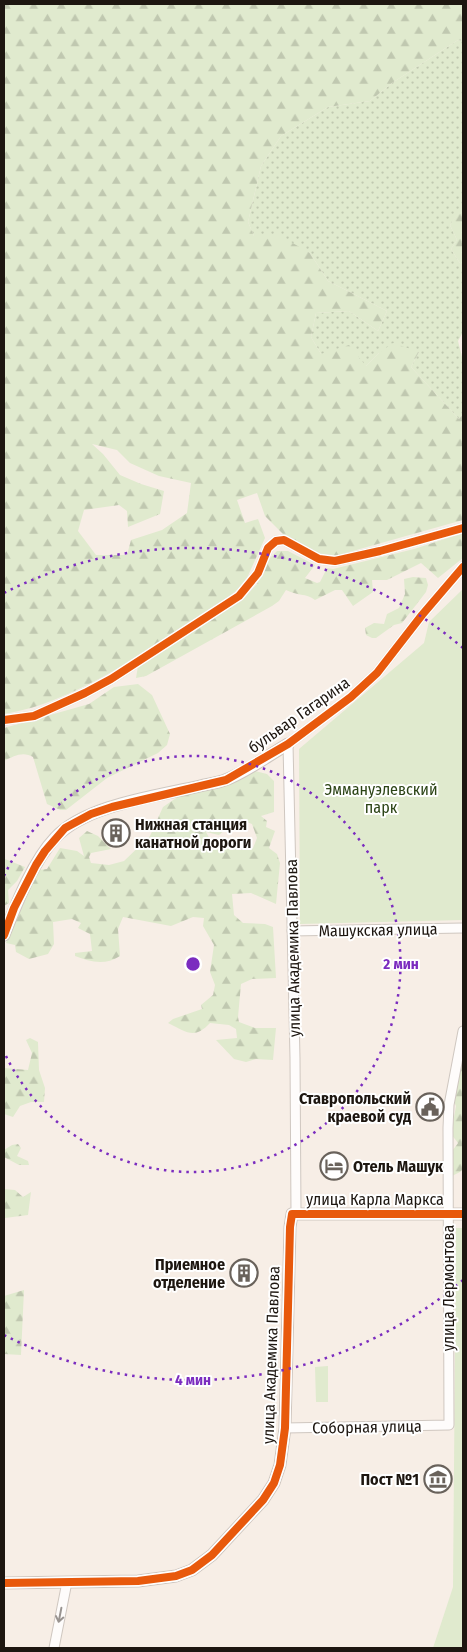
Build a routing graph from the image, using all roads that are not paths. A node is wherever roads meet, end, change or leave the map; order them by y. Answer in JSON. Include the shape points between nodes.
{"nodes":[{"id":1,"x":463,"y":528,"type":"edge"},
{"id":2,"x":463,"y":568,"type":"edge"},
{"id":3,"x":4,"y":720,"type":"edge"},
{"id":4,"x":288,"y":744,"type":"junction"},
{"id":5,"x":463,"y":928,"type":"edge"},
{"id":6,"x":292,"y":931,"type":"junction"},
{"id":7,"x":4,"y":934,"type":"edge"},
{"id":8,"x":463,"y":1031,"type":"edge"},
{"id":9,"x":448,"y":1214,"type":"junction"},
{"id":10,"x":463,"y":1214,"type":"edge"},
{"id":11,"x":293,"y":1215,"type":"junction"},
{"id":12,"x":449,"y":1425,"type":"joint"},
{"id":13,"x":285,"y":1428,"type":"junction"},
{"id":14,"x":67,"y":1582,"type":"junction"},
{"id":15,"x":4,"y":1583,"type":"edge"},
{"id":16,"x":54,"y":1648,"type":"edge"}],
"edges":[{"from":1,"to":3,"type":"street","via":[[335,561],[319,559],[284,540],[276,541],[268,548],[258,573],[239,596],[86,694],[34,716]]},
{"from":2,"to":4,"type":"street","name":"бульвар Гагарина","via":[[377,673],[352,698]]},
{"from":4,"to":6,"type":"street","name":"улица Академика Павлова"},
{"from":4,"to":7,"type":"street","name":"бульвар Гагарина","via":[[226,780],[112,807],[65,828],[45,851],[14,908]]},
{"from":5,"to":6,"type":"street","name":"Машукская улица"},
{"from":6,"to":11,"type":"street","name":"улица Академика Павлова","via":[[296,1058]]},
{"from":8,"to":9,"type":"street","name":"улица Лермонтова","via":[[449,1105]]},
{"from":9,"to":10,"type":"street","name":"улица Карла Маркса"},
{"from":9,"to":11,"type":"street","name":"улица Карла Маркса"},
{"from":9,"to":12,"type":"street","name":"улица Лермонтова"},
{"from":11,"to":13,"type":"street","name":"улица Академика Павлова"},
{"from":12,"to":13,"type":"street","name":"Соборная улица"},
{"from":13,"to":14,"type":"street","name":"улица Академика Павлова","via":[[280,1465],[263,1500],[212,1555],[192,1570],[176,1576],[138,1581]]},
{"from":14,"to":15,"type":"street","name":"улица Академика Павлова"},
{"from":14,"to":16,"type":"street","one_way":true}]}
